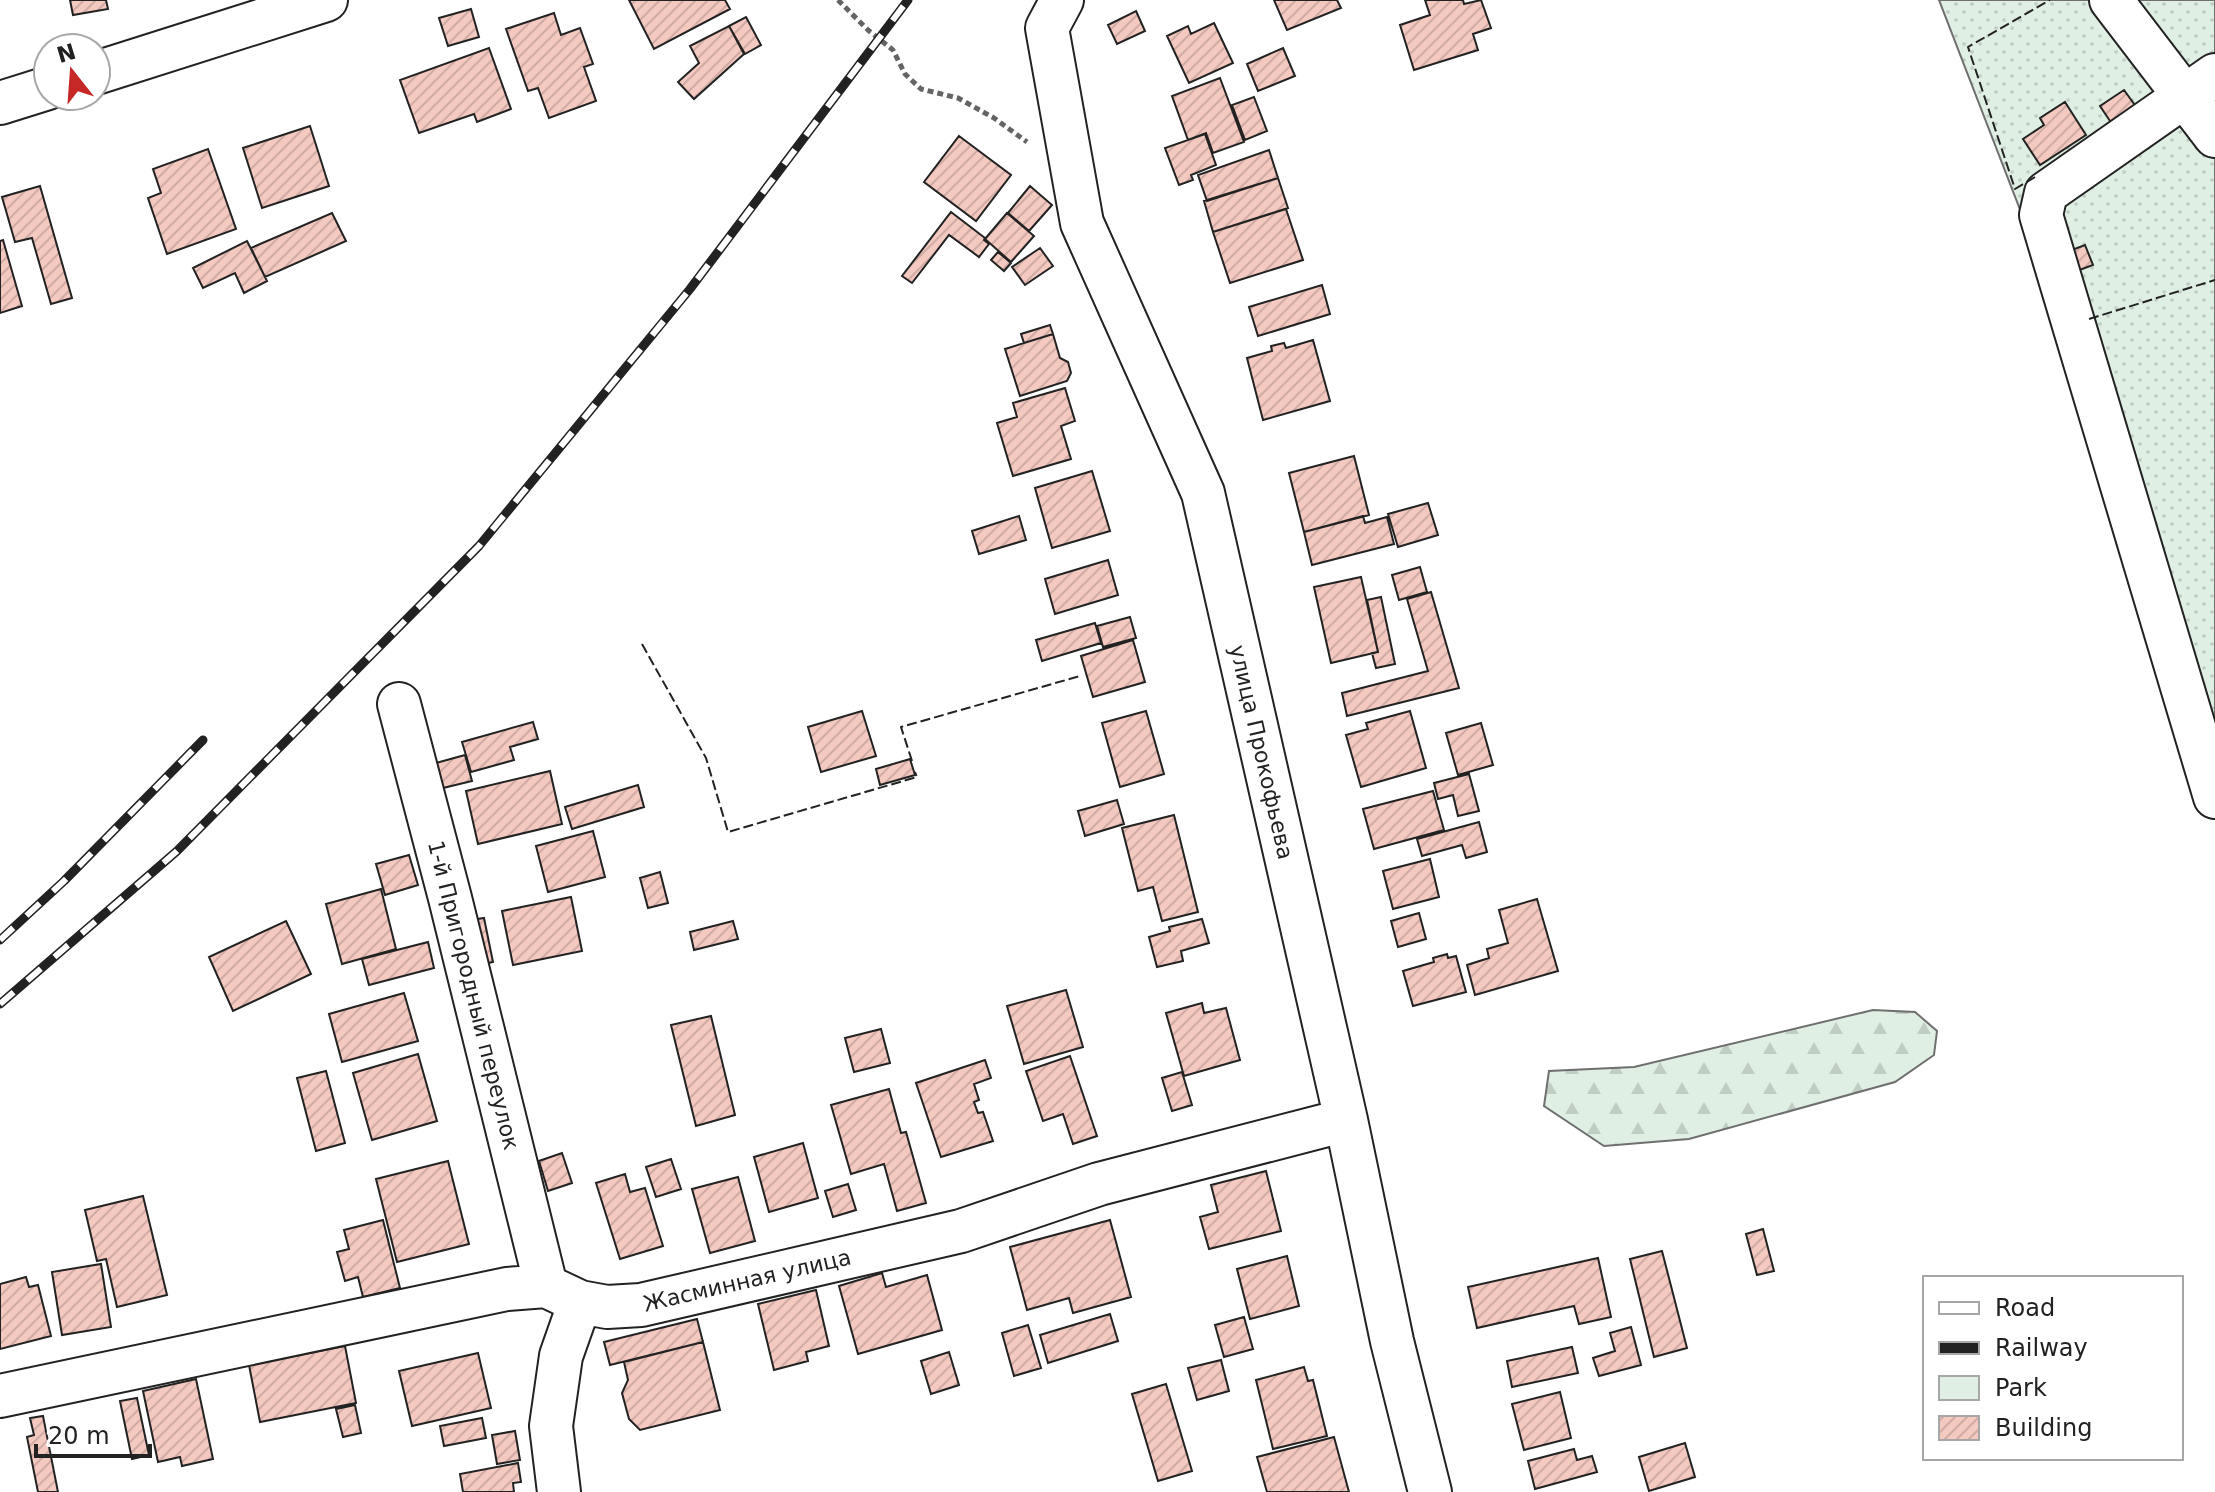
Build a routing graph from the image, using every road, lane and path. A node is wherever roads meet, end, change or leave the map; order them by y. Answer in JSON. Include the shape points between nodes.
{"nodes":[{"id":1,"x":326,"y":0,"type":"edge"},
{"id":2,"x":838,"y":0,"type":"edge"},
{"id":3,"x":2111,"y":0,"type":"edge"},
{"id":4,"x":1055,"y":14,"type":"edge"},
{"id":5,"x":112,"y":68,"type":"edge"},
{"id":6,"x":2200,"y":86,"type":"edge"},
{"id":7,"x":32,"y":93,"type":"edge"},
{"id":8,"x":0,"y":103,"type":"edge"},
{"id":9,"x":2215,"y":136,"type":"edge"},
{"id":10,"x":1035,"y":148,"type":"dead end"},
{"id":11,"x":399,"y":704,"type":"dead end"},
{"id":12,"x":2215,"y":797,"type":"edge"},
{"id":13,"x":1346,"y":1120,"type":"junction"},
{"id":14,"x":563,"y":1294,"type":"junction"},
{"id":15,"x":0,"y":1396,"type":"edge"},
{"id":16,"x":559,"y":1492,"type":"edge"},
{"id":17,"x":1430,"y":1492,"type":"edge"}],
"edges":[{"from":1,"to":5,"type":"street"},
{"from":2,"to":10,"type":"path","via":[[893,50],[905,74],[921,89],[958,98]]},
{"from":3,"to":6,"type":"street"},
{"from":4,"to":13,"type":"street","name":"улица Прокофьева","via":[[1082,223],[1203,493]]},
{"from":6,"to":9,"type":"street"},
{"from":6,"to":12,"type":"street","via":[[2046,193],[2041,215]]},
{"from":7,"to":8,"type":"street"},
{"from":11,"to":14,"type":"street","name":"1-й Пригородный переулок"},
{"from":13,"to":14,"type":"street","name":"Жасминная улица","via":[[1099,1184],[961,1231],[641,1305],[607,1307]]},
{"from":13,"to":17,"type":"street","name":"улица Прокофьева"},
{"from":14,"to":15,"type":"street","name":"Жасминная улица","via":[[507,1289]]},
{"from":14,"to":16,"type":"street","via":[[551,1426]]}]}
